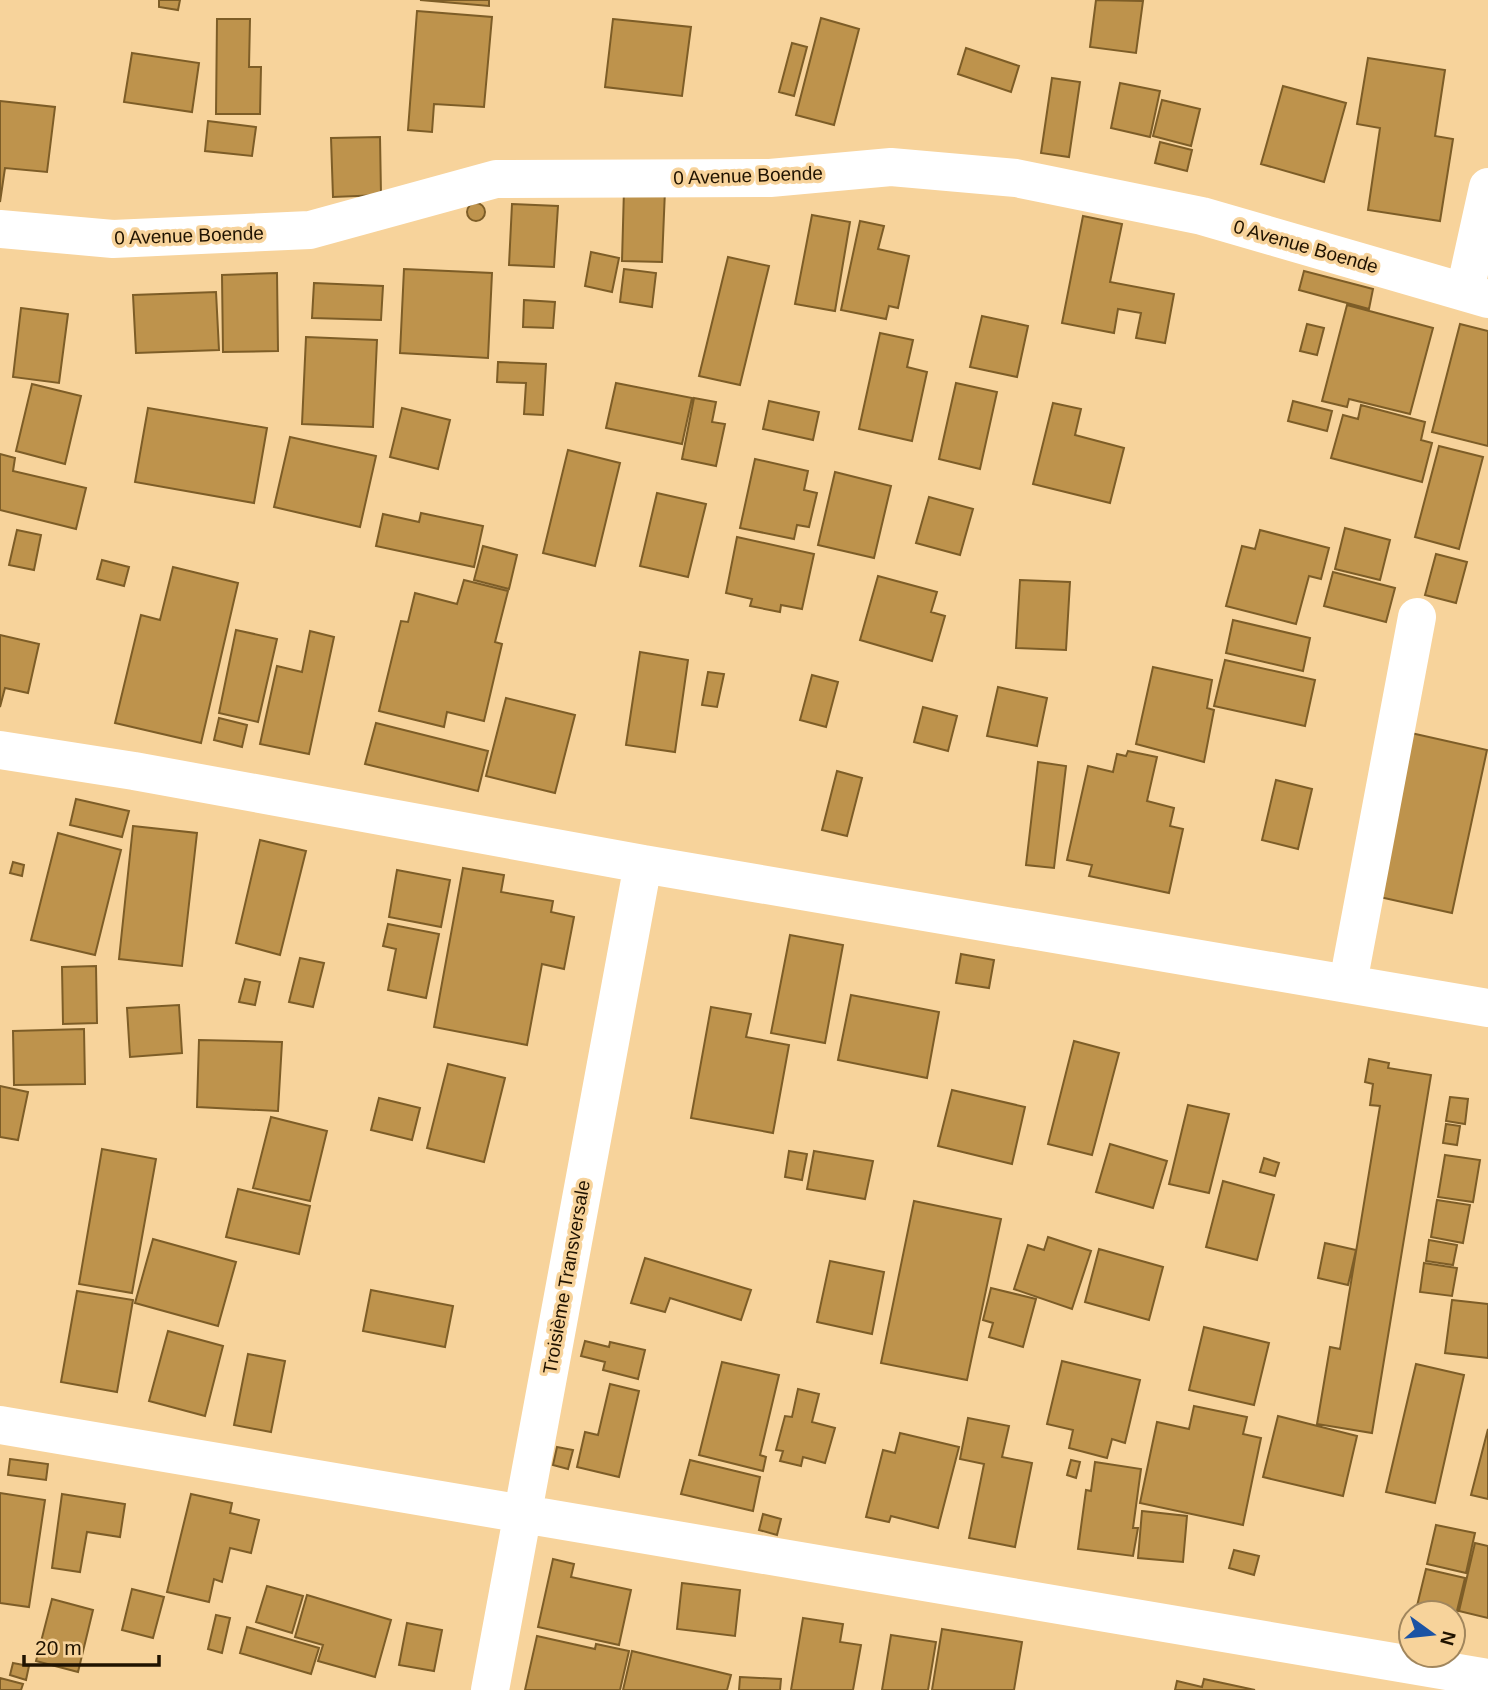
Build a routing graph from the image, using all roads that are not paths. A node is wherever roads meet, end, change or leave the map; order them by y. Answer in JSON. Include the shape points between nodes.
{"nodes":[{"id":1,"x":1488,"y":187,"type":"edge"},
{"id":2,"x":0,"y":229,"type":"edge"},
{"id":3,"x":1476,"y":295,"type":"edge"},
{"id":4,"x":1417,"y":617,"type":"dead end"},
{"id":5,"x":0,"y":750,"type":"edge"},
{"id":6,"x":643,"y":864,"type":"junction"},
{"id":7,"x":1348,"y":983,"type":"junction"},
{"id":8,"x":1488,"y":1008,"type":"edge"},
{"id":9,"x":0,"y":1425,"type":"edge"},
{"id":10,"x":523,"y":1514,"type":"junction"},
{"id":11,"x":1488,"y":1678,"type":"edge"},
{"id":12,"x":490,"y":1690,"type":"edge"}],
"edges":[{"from":1,"to":3,"type":"street"},
{"from":2,"to":3,"type":"street","name":"0 Avenue Boende","via":[[113,239],[310,230],[496,179],[770,178],[891,167],[1016,178],[1202,216]]},
{"from":4,"to":7,"type":"street"},
{"from":5,"to":6,"type":"street"},
{"from":6,"to":7,"type":"street"},
{"from":6,"to":10,"type":"street","name":"Troisième Transversale"},
{"from":7,"to":8,"type":"street"},
{"from":9,"to":10,"type":"street"},
{"from":10,"to":11,"type":"street"},
{"from":10,"to":12,"type":"street","name":"Troisième Transversale"}]}
